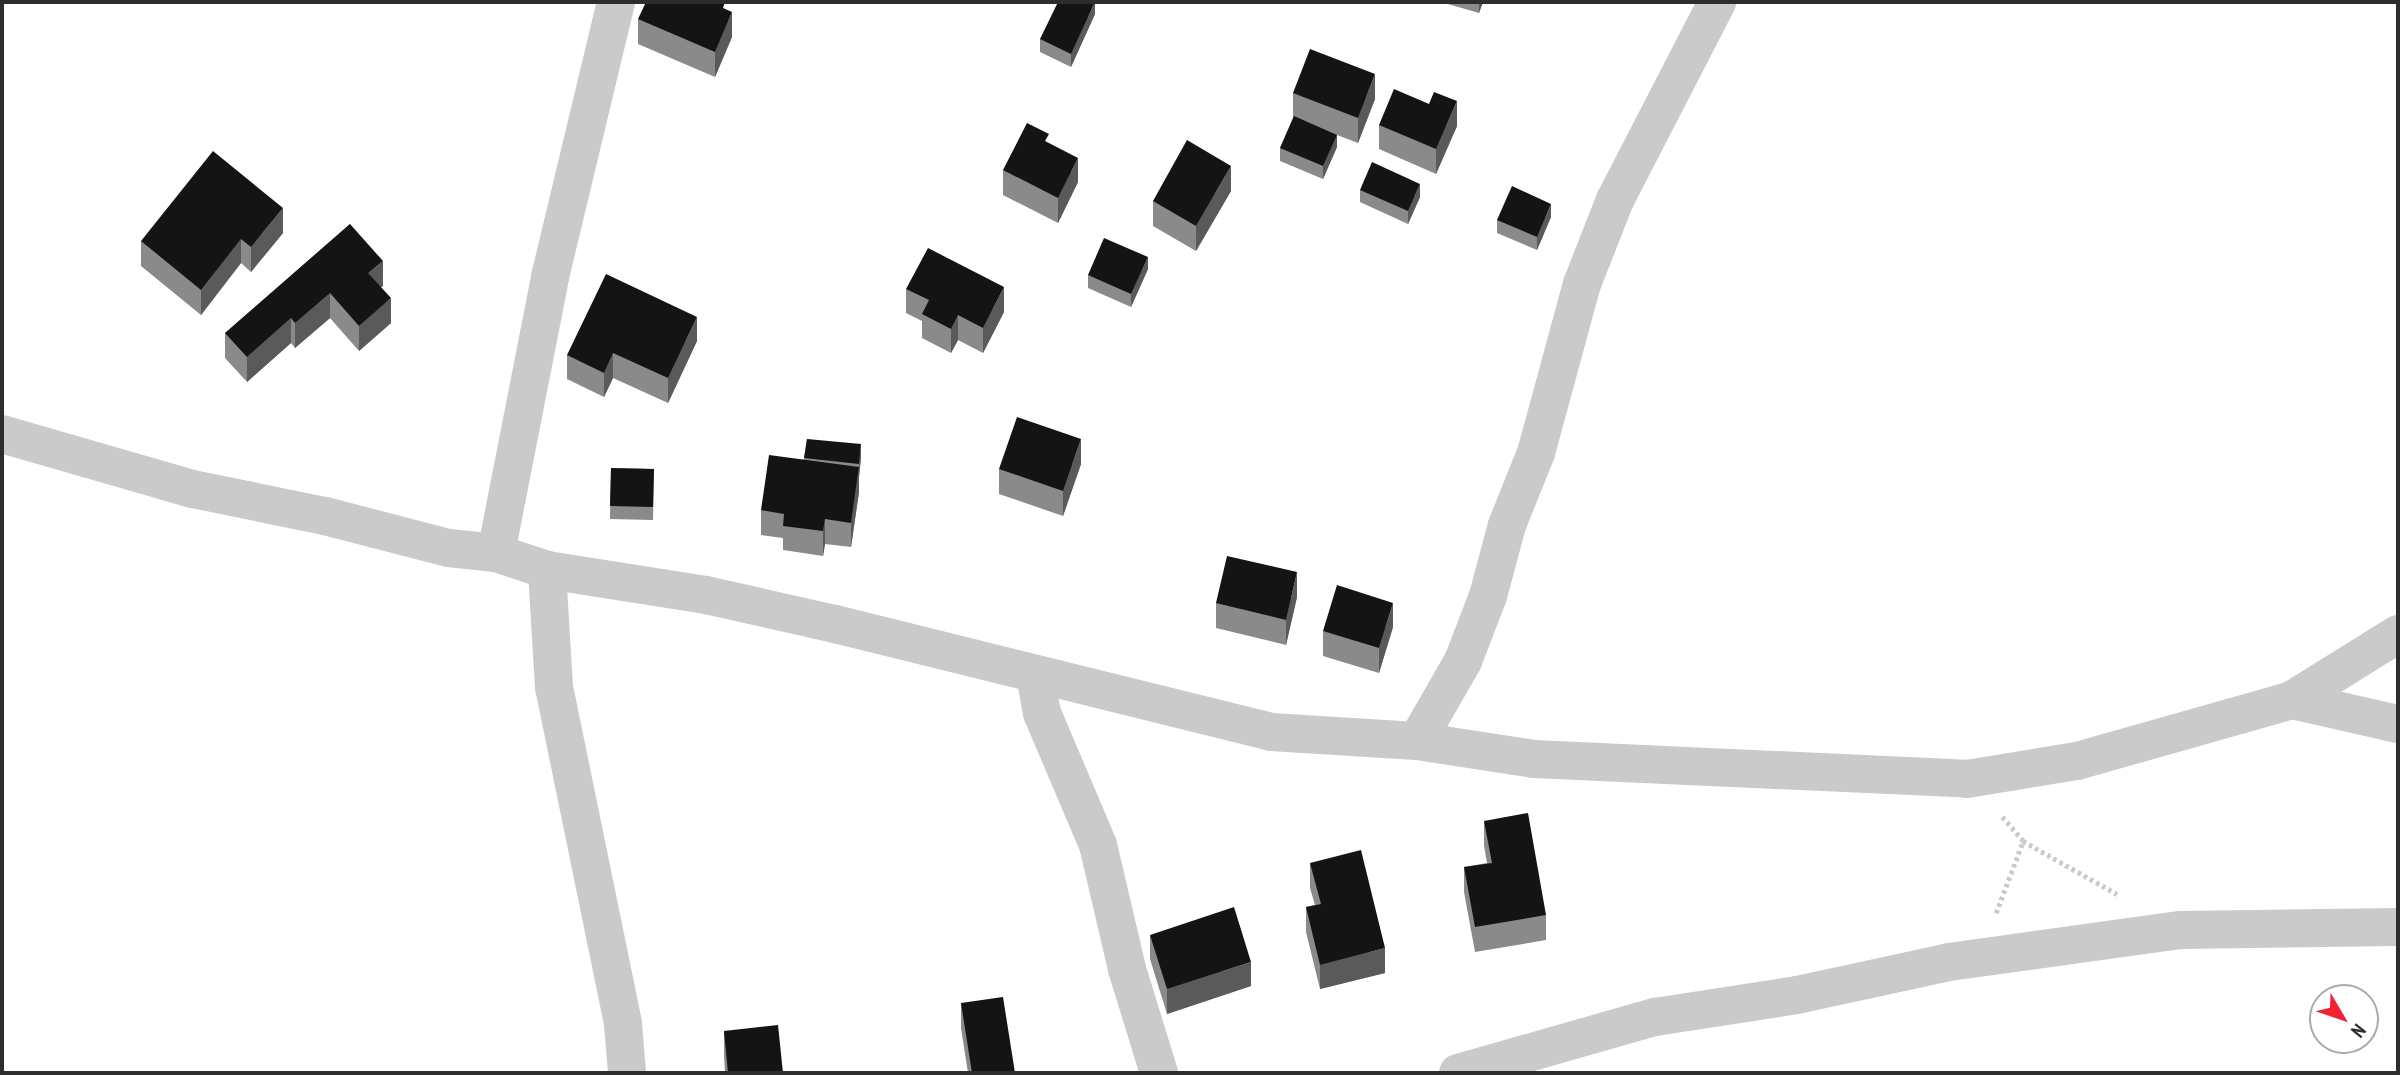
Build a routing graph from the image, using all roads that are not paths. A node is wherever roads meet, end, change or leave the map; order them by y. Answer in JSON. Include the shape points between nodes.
{"nodes":[{"id":1,"x":616,"y":2,"type":"edge"},
{"id":2,"x":1717,"y":2,"type":"edge"},
{"id":3,"x":2,"y":434,"type":"edge"},
{"id":4,"x":496,"y":553,"type":"junction"},
{"id":5,"x":547,"y":570,"type":"junction"},
{"id":6,"x":2398,"y":634,"type":"edge"},
{"id":7,"x":1035,"y":674,"type":"junction"},
{"id":8,"x":2292,"y":701,"type":"junction"},
{"id":9,"x":2398,"y":724,"type":"edge"},
{"id":10,"x":1416,"y":741,"type":"junction"},
{"id":11,"x":2398,"y":927,"type":"edge"},
{"id":12,"x":627,"y":1073,"type":"edge"},
{"id":13,"x":1159,"y":1073,"type":"edge"},
{"id":14,"x":1458,"y":1073,"type":"edge"}],
"edges":[{"from":1,"to":4,"type":"street","via":[[550,277]]},
{"from":2,"to":10,"type":"street","via":[[1615,200],[1582,284],[1536,453],[1507,525],[1488,596],[1463,661]]},
{"from":3,"to":4,"type":"street","via":[[193,489],[326,516],[449,548]]},
{"from":4,"to":5,"type":"street"},
{"from":5,"to":7,"type":"street","via":[[706,595]]},
{"from":5,"to":12,"type":"street","via":[[554,687],[623,1024]]},
{"from":6,"to":8,"type":"street"},
{"from":7,"to":10,"type":"street","via":[[1271,733]]},
{"from":7,"to":13,"type":"street","via":[[1042,713],[1098,845],[1127,969]]},
{"from":8,"to":9,"type":"street"},
{"from":8,"to":10,"type":"street","via":[[2077,761],[1967,779],[1534,759]]},
{"from":11,"to":14,"type":"street","via":[[2180,930],[1949,962],[1797,995],[1655,1017]]}]}
